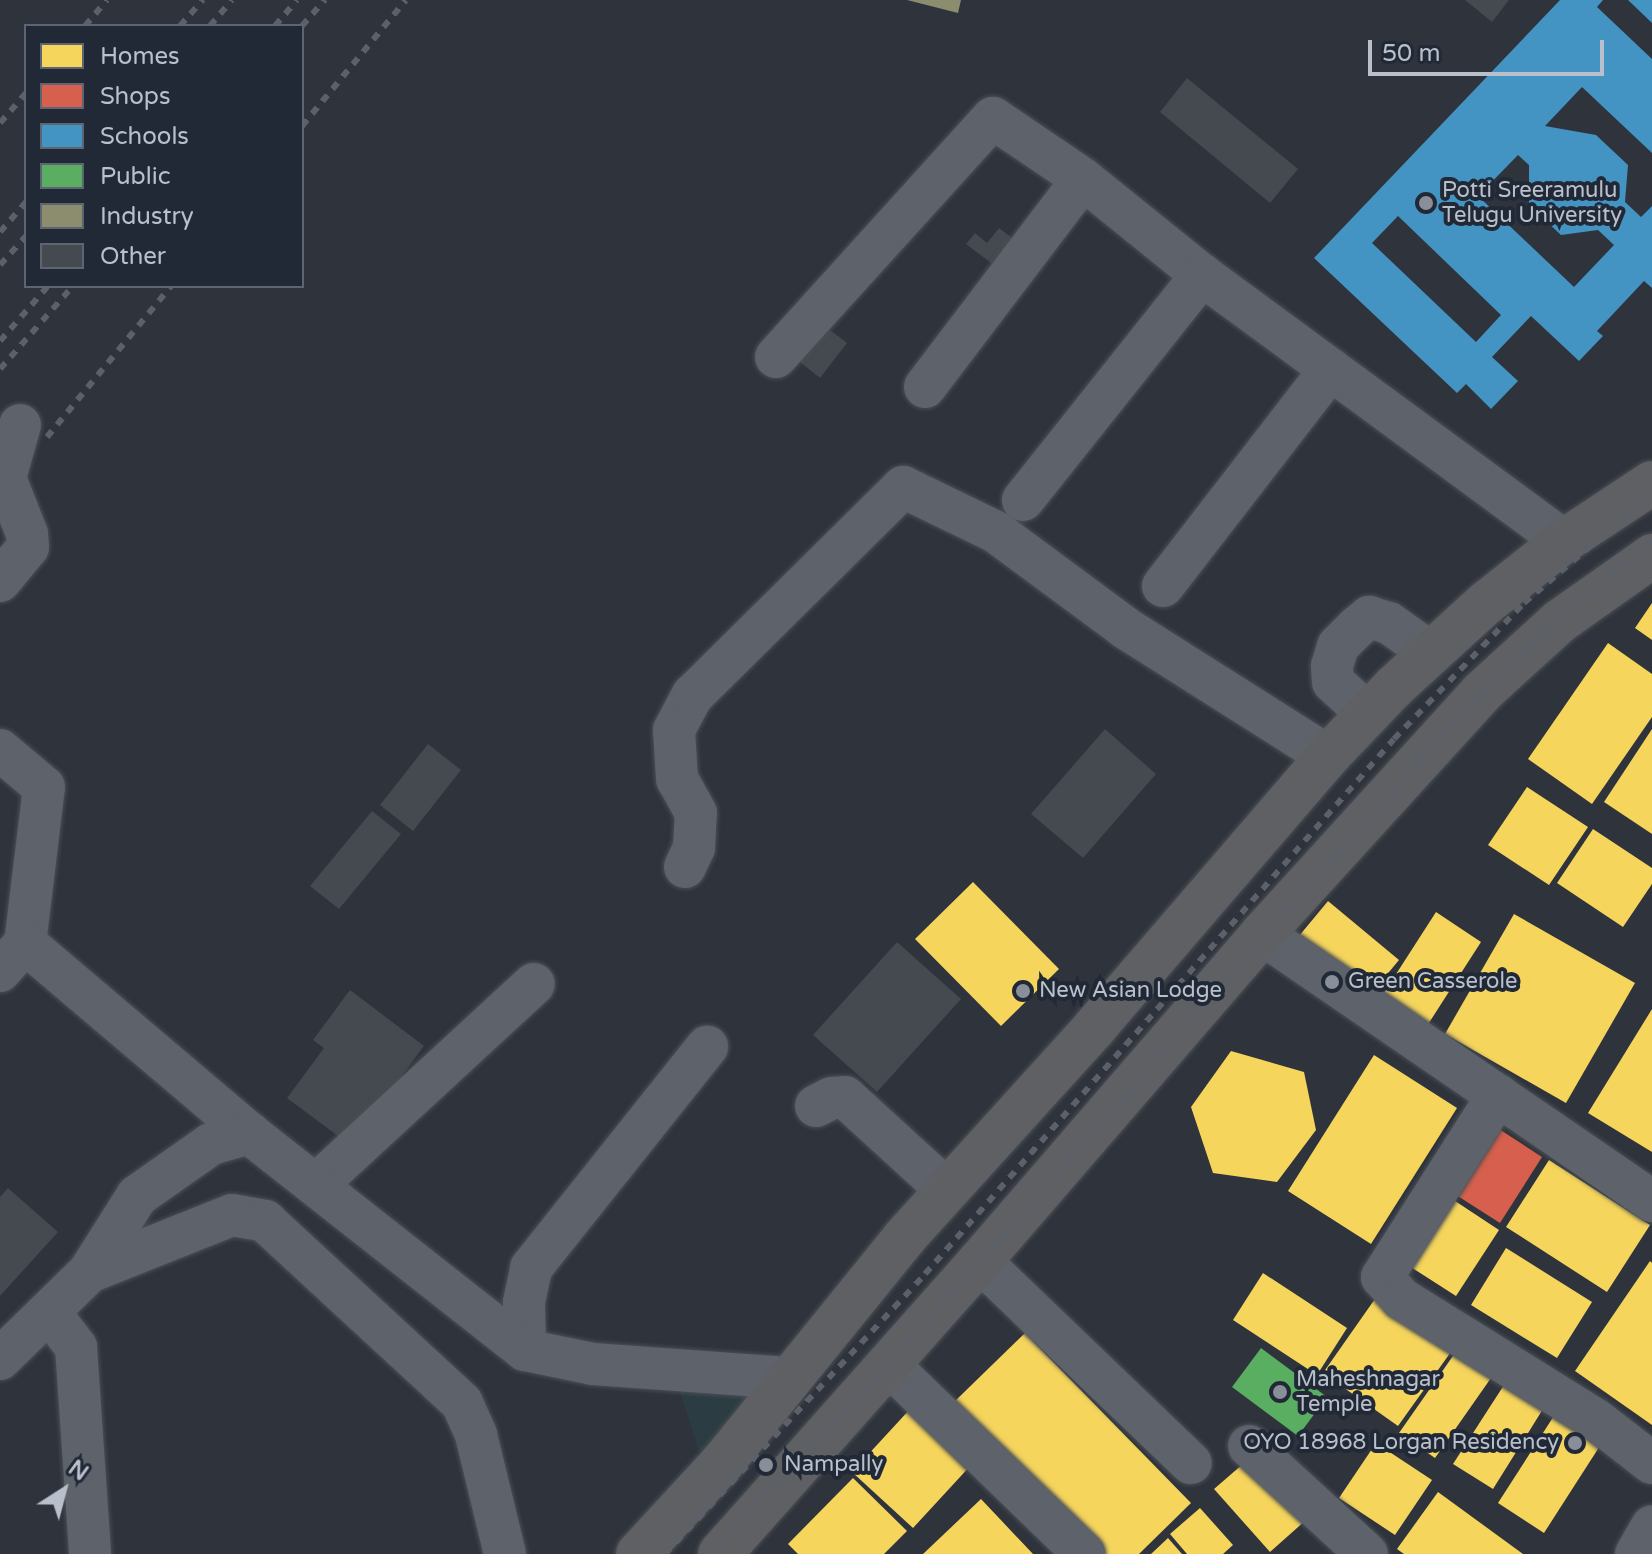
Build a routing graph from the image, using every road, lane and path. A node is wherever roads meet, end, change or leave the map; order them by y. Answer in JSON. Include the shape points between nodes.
{"nodes":[{"id":1,"x":1083,"y":179,"type":"junction"},
{"id":2,"x":1202,"y":275,"type":"junction"},
{"id":3,"x":776,"y":357,"type":"dead end"},
{"id":4,"x":1331,"y":369,"type":"junction"},
{"id":5,"x":925,"y":387,"type":"dead end"},
{"id":6,"x":20,"y":425,"type":"dead end"},
{"id":7,"x":1652,"y":483,"type":"edge"},
{"id":8,"x":1023,"y":500,"type":"dead end"},
{"id":9,"x":1564,"y":541,"type":"junction"},
{"id":10,"x":1652,"y":556,"type":"edge"},
{"id":11,"x":0,"y":581,"type":"edge"},
{"id":12,"x":1163,"y":586,"type":"dead end"},
{"id":13,"x":1431,"y":653,"type":"junction"},
{"id":14,"x":1368,"y":714,"type":"junction"},
{"id":15,"x":0,"y":750,"type":"edge"},
{"id":16,"x":1328,"y":756,"type":"junction"},
{"id":17,"x":685,"y":867,"type":"dead end"},
{"id":18,"x":1262,"y":934,"type":"junction"},
{"id":19,"x":12,"y":957,"type":"edge"},
{"id":20,"x":534,"y":984,"type":"dead end"},
{"id":21,"x":707,"y":1047,"type":"dead end"},
{"id":22,"x":1498,"y":1095,"type":"junction"},
{"id":23,"x":816,"y":1106,"type":"dead end"},
{"id":24,"x":249,"y":1133,"type":"junction"},
{"id":25,"x":317,"y":1184,"type":"junction"},
{"id":26,"x":947,"y":1190,"type":"junction"},
{"id":27,"x":1652,"y":1201,"type":"edge"},
{"id":28,"x":980,"y":1261,"type":"junction"},
{"id":29,"x":89,"y":1272,"type":"junction"},
{"id":30,"x":50,"y":1313,"type":"junction"},
{"id":31,"x":525,"y":1350,"type":"junction"},
{"id":32,"x":0,"y":1359,"type":"edge"},
{"id":33,"x":888,"y":1364,"type":"junction"},
{"id":34,"x":787,"y":1378,"type":"junction"},
{"id":35,"x":1249,"y":1446,"type":"dead end"},
{"id":36,"x":1191,"y":1463,"type":"dead end"},
{"id":37,"x":1652,"y":1463,"type":"edge"},
{"id":38,"x":1652,"y":1526,"type":"edge"},
{"id":39,"x":1348,"y":1549,"type":"edge"},
{"id":40,"x":90,"y":1554,"type":"edge"},
{"id":41,"x":505,"y":1554,"type":"edge"},
{"id":42,"x":638,"y":1554,"type":"edge"},
{"id":43,"x":720,"y":1554,"type":"edge"},
{"id":44,"x":1084,"y":1554,"type":"edge"},
{"id":45,"x":1636,"y":1554,"type":"edge"}],
"edges":[{"from":1,"to":2,"type":"street"},
{"from":1,"to":3,"type":"street","via":[[993,118]]},
{"from":1,"to":5,"type":"street"},
{"from":2,"to":4,"type":"street"},
{"from":2,"to":8,"type":"street"},
{"from":4,"to":9,"type":"street"},
{"from":4,"to":12,"type":"street"},
{"from":6,"to":11,"type":"street","via":[[5,478],[28,547]]},
{"from":7,"to":9,"type":"highway"},
{"from":9,"to":13,"type":"highway"},
{"from":10,"to":18,"type":"highway","via":[[1560,621],[1482,692]]},
{"from":13,"to":14,"type":"highway"},
{"from":13,"to":14,"type":"street","via":[[1389,623],[1369,617],[1357,627],[1338,646],[1333,682]]},
{"from":14,"to":16,"type":"highway"},
{"from":15,"to":19,"type":"street","via":[[44,787]]},
{"from":16,"to":17,"type":"street","via":[[1127,629],[996,532],[903,487],[693,695],[674,730],[677,779],[696,813],[694,848]]},
{"from":16,"to":26,"type":"highway"},
{"from":18,"to":22,"type":"street"},
{"from":18,"to":28,"type":"highway"},
{"from":19,"to":24,"type":"street"},
{"from":20,"to":25,"type":"street"},
{"from":21,"to":31,"type":"street","via":[[531,1268],[524,1302]]},
{"from":22,"to":27,"type":"street"},
{"from":22,"to":37,"type":"street","via":[[1382,1277],[1402,1299],[1595,1419]]},
{"from":23,"to":26,"type":"street","via":[[845,1097]]},
{"from":24,"to":25,"type":"street"},
{"from":24,"to":29,"type":"street","via":[[211,1144],[137,1196]]},
{"from":25,"to":31,"type":"street"},
{"from":26,"to":34,"type":"highway"},
{"from":28,"to":33,"type":"highway"},
{"from":28,"to":36,"type":"street"},
{"from":29,"to":30,"type":"street"},
{"from":29,"to":41,"type":"street","via":[[232,1215],[265,1221],[462,1403],[476,1435]]},
{"from":30,"to":32,"type":"street"},
{"from":30,"to":40,"type":"street","via":[[76,1347]]},
{"from":31,"to":34,"type":"street","via":[[593,1364]]},
{"from":33,"to":43,"type":"highway"},
{"from":33,"to":44,"type":"street"},
{"from":34,"to":42,"type":"highway","via":[[722,1463]]},
{"from":35,"to":39,"type":"street"},
{"from":38,"to":45,"type":"street"}]}
